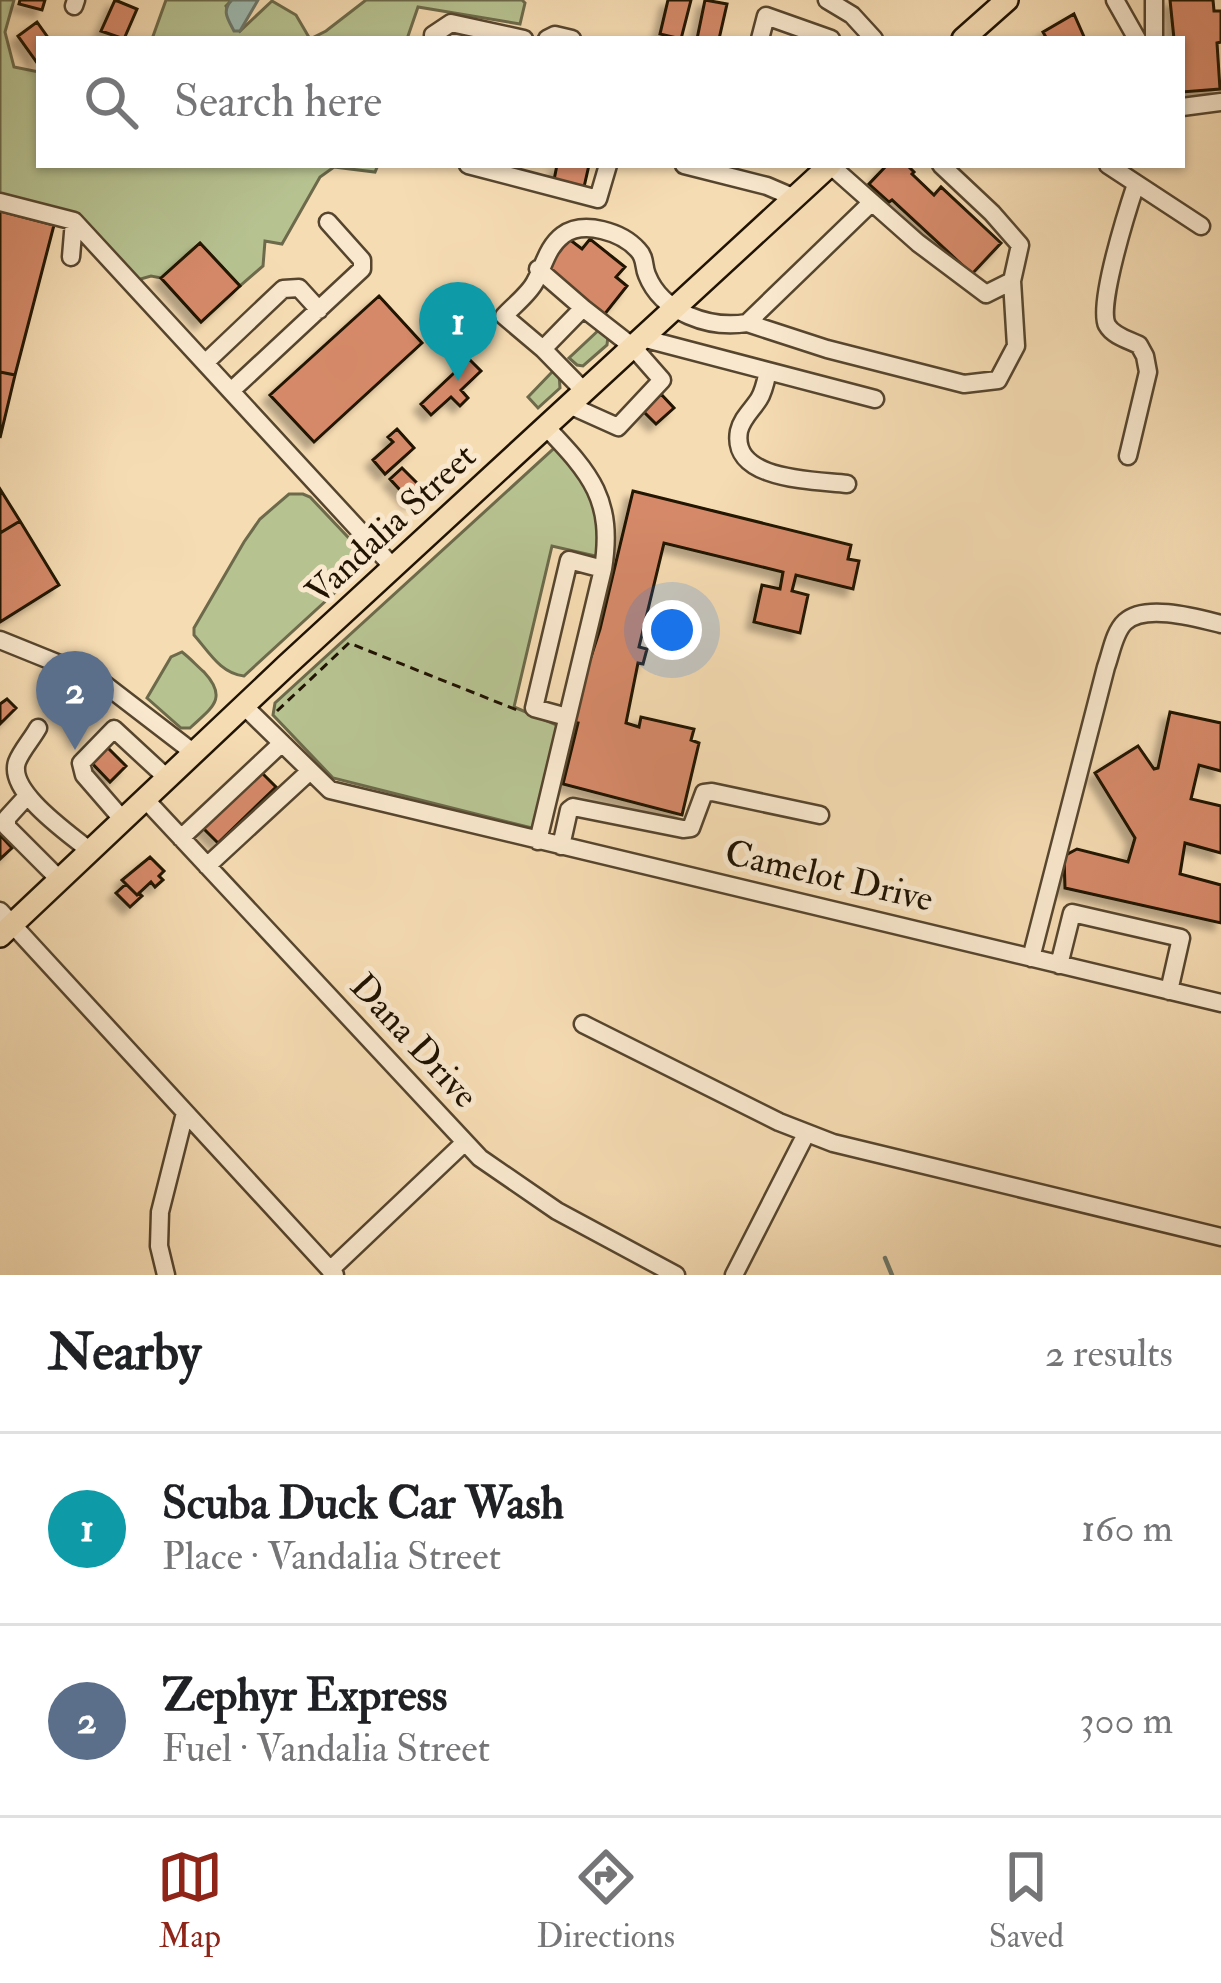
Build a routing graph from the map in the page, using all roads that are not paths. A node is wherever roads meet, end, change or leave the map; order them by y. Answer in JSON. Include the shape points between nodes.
{"nodes":[{"id":1,"x":826,"y":0,"type":"edge"},
{"id":2,"x":1007,"y":0,"type":"edge"},
{"id":3,"x":1115,"y":0,"type":"edge"},
{"id":4,"x":1154,"y":0,"type":"edge"},
{"id":5,"x":433,"y":36,"type":"edge"},
{"id":6,"x":510,"y":36,"type":"edge"},
{"id":7,"x":761,"y":36,"type":"edge"},
{"id":8,"x":823,"y":36,"type":"edge"},
{"id":9,"x":871,"y":36,"type":"edge"},
{"id":10,"x":966,"y":36,"type":"edge"},
{"id":11,"x":1135,"y":36,"type":"edge"},
{"id":12,"x":1154,"y":36,"type":"edge"},
{"id":13,"x":1221,"y":102,"type":"edge"},
{"id":14,"x":1185,"y":106,"type":"edge"},
{"id":15,"x":479,"y":168,"type":"edge"},
{"id":16,"x":607,"y":168,"type":"edge"},
{"id":17,"x":695,"y":168,"type":"edge"},
{"id":18,"x":827,"y":168,"type":"edge"},
{"id":19,"x":833,"y":168,"type":"edge"},
{"id":20,"x":944,"y":168,"type":"edge"},
{"id":21,"x":1112,"y":168,"type":"edge"},
{"id":22,"x":1136,"y":184,"type":"junction"},
{"id":23,"x":795,"y":198,"type":"junction"},
{"id":24,"x":0,"y":202,"type":"edge"},
{"id":25,"x":872,"y":202,"type":"junction"},
{"id":26,"x":74,"y":221,"type":"junction"},
{"id":27,"x":328,"y":222,"type":"dead end"},
{"id":28,"x":1201,"y":226,"type":"dead end"},
{"id":29,"x":71,"y":256,"type":"dead end"},
{"id":30,"x":538,"y":269,"type":"junction"},
{"id":31,"x":1012,"y":281,"type":"junction"},
{"id":32,"x":583,"y":308,"type":"junction"},
{"id":33,"x":319,"y":310,"type":"junction"},
{"id":34,"x":674,"y":310,"type":"junction"},
{"id":35,"x":747,"y":323,"type":"junction"},
{"id":36,"x":637,"y":343,"type":"junction"},
{"id":37,"x":543,"y":349,"type":"junction"},
{"id":38,"x":205,"y":363,"type":"junction"},
{"id":39,"x":768,"y":371,"type":"junction"},
{"id":40,"x":231,"y":392,"type":"junction"},
{"id":41,"x":577,"y":398,"type":"junction"},
{"id":42,"x":875,"y":399,"type":"dead end"},
{"id":43,"x":546,"y":427,"type":"junction"},
{"id":44,"x":1128,"y":456,"type":"dead end"},
{"id":45,"x":847,"y":484,"type":"dead end"},
{"id":46,"x":393,"y":567,"type":"junction"},
{"id":47,"x":603,"y":569,"type":"junction"},
{"id":48,"x":1221,"y":624,"type":"edge"},
{"id":49,"x":0,"y":640,"type":"edge"},
{"id":50,"x":135,"y":706,"type":"junction"},
{"id":51,"x":244,"y":706,"type":"junction"},
{"id":52,"x":566,"y":717,"type":"junction"},
{"id":53,"x":38,"y":728,"type":"dead end"},
{"id":54,"x":114,"y":729,"type":"junction"},
{"id":55,"x":282,"y":743,"type":"junction"},
{"id":56,"x":194,"y":753,"type":"junction"},
{"id":57,"x":310,"y":771,"type":"junction"},
{"id":58,"x":167,"y":778,"type":"junction"},
{"id":59,"x":27,"y":796,"type":"junction"},
{"id":60,"x":145,"y":800,"type":"junction"},
{"id":61,"x":820,"y":815,"type":"dead end"},
{"id":62,"x":123,"y":820,"type":"junction"},
{"id":63,"x":181,"y":838,"type":"junction"},
{"id":64,"x":538,"y":841,"type":"junction"},
{"id":65,"x":561,"y":846,"type":"junction"},
{"id":66,"x":90,"y":851,"type":"junction"},
{"id":67,"x":207,"y":866,"type":"junction"},
{"id":68,"x":59,"y":880,"type":"junction"},
{"id":69,"x":4,"y":923,"type":"edge"},
{"id":70,"x":1031,"y":958,"type":"junction"},
{"id":71,"x":1059,"y":964,"type":"junction"},
{"id":72,"x":1168,"y":991,"type":"junction"},
{"id":73,"x":1221,"y":1003,"type":"edge"},
{"id":74,"x":583,"y":1024,"type":"dead end"},
{"id":75,"x":185,"y":1113,"type":"junction"},
{"id":76,"x":806,"y":1134,"type":"junction"},
{"id":77,"x":464,"y":1143,"type":"junction"},
{"id":78,"x":1221,"y":1237,"type":"edge"},
{"id":79,"x":333,"y":1272,"type":"edge"},
{"id":80,"x":166,"y":1275,"type":"edge"},
{"id":81,"x":676,"y":1275,"type":"edge"},
{"id":82,"x":734,"y":1275,"type":"edge"}],
"edges":[{"from":1,"to":9,"type":"street"},
{"from":2,"to":10,"type":"main road"},
{"from":3,"to":11,"type":"street"},
{"from":4,"to":12,"type":"street"},
{"from":5,"to":6,"type":"street","via":[[451,23]]},
{"from":7,"to":8,"type":"street","via":[[766,16]]},
{"from":13,"to":14,"type":"street"},
{"from":15,"to":16,"type":"street","via":[[598,199]]},
{"from":17,"to":23,"type":"street"},
{"from":18,"to":23,"type":"main road","name":"Vandalia Street"},
{"from":19,"to":25,"type":"street"},
{"from":20,"to":31,"type":"street","via":[[1020,245]]},
{"from":21,"to":22,"type":"street"},
{"from":22,"to":28,"type":"street"},
{"from":22,"to":44,"type":"street","via":[[1104,315],[1111,331],[1139,345],[1148,366]]},
{"from":23,"to":34,"type":"main road","name":"Vandalia Street"},
{"from":24,"to":26,"type":"street"},
{"from":25,"to":31,"type":"street","via":[[986,294]]},
{"from":25,"to":35,"type":"street"},
{"from":26,"to":29,"type":"street"},
{"from":26,"to":38,"type":"street"},
{"from":27,"to":33,"type":"street","via":[[362,269]]},
{"from":30,"to":32,"type":"street"},
{"from":30,"to":34,"type":"street","via":[[557,238],[598,228],[643,254],[647,277]]},
{"from":30,"to":37,"type":"street","via":[[504,316]]},
{"from":31,"to":35,"type":"street","via":[[1016,346],[998,380],[964,384]]},
{"from":32,"to":36,"type":"street"},
{"from":32,"to":37,"type":"street"},
{"from":33,"to":38,"type":"street","via":[[299,288],[283,289]]},
{"from":33,"to":40,"type":"street"},
{"from":34,"to":35,"type":"street","via":[[725,327]]},
{"from":34,"to":36,"type":"main road","name":"Vandalia Street"},
{"from":36,"to":39,"type":"street"},
{"from":36,"to":41,"type":"main road","name":"Vandalia Street"},
{"from":36,"to":41,"type":"street","via":[[662,380],[618,427]]},
{"from":37,"to":41,"type":"street"},
{"from":38,"to":40,"type":"street"},
{"from":39,"to":42,"type":"street"},
{"from":39,"to":45,"type":"street","via":[[742,423],[742,456],[782,475]]},
{"from":40,"to":46,"type":"street"},
{"from":41,"to":43,"type":"main road","name":"Vandalia Street"},
{"from":43,"to":46,"type":"main road","name":"Vandalia Street"},
{"from":43,"to":47,"type":"street","via":[[587,470],[602,500]]},
{"from":46,"to":51,"type":"main road","name":"Vandalia Street"},
{"from":47,"to":52,"type":"street"},
{"from":47,"to":52,"type":"street","via":[[569,560],[534,708]]},
{"from":48,"to":70,"type":"street","via":[[1179,614],[1136,615],[1122,624]]},
{"from":49,"to":50,"type":"street","via":[[99,680]]},
{"from":50,"to":54,"type":"street"},
{"from":50,"to":56,"type":"street"},
{"from":51,"to":55,"type":"street","name":"Camelot Drive"},
{"from":51,"to":56,"type":"main road","name":"Vandalia Street"},
{"from":52,"to":64,"type":"street"},
{"from":53,"to":59,"type":"street","via":[[17,762]]},
{"from":54,"to":58,"type":"street"},
{"from":54,"to":62,"type":"street","via":[[81,764]]},
{"from":55,"to":57,"type":"street","name":"Camelot Drive"},
{"from":55,"to":63,"type":"street"},
{"from":56,"to":58,"type":"main road","name":"Vandalia Street"},
{"from":57,"to":64,"type":"street","name":"Camelot Drive","via":[[329,790]]},
{"from":57,"to":67,"type":"street"},
{"from":58,"to":60,"type":"main road","name":"Vandalia Street"},
{"from":59,"to":66,"type":"street"},
{"from":59,"to":68,"type":"street","via":[[7,827]]},
{"from":60,"to":62,"type":"main road","name":"Vandalia Street"},
{"from":60,"to":63,"type":"street","name":"Dana Drive"},
{"from":61,"to":65,"type":"street","via":[[712,792],[704,793],[691,829],[682,830],[574,807]]},
{"from":62,"to":66,"type":"main road","name":"Vandalia Street"},
{"from":63,"to":67,"type":"street","name":"Dana Drive"},
{"from":64,"to":65,"type":"street","name":"Camelot Drive"},
{"from":65,"to":70,"type":"street","name":"Camelot Drive"},
{"from":66,"to":68,"type":"main road","name":"Vandalia Street"},
{"from":67,"to":77,"type":"street","name":"Dana Drive"},
{"from":68,"to":69,"type":"main road","name":"Vandalia Street"},
{"from":69,"to":75,"type":"street"},
{"from":70,"to":71,"type":"street","name":"Camelot Drive"},
{"from":71,"to":72,"type":"street","name":"Camelot Drive"},
{"from":71,"to":72,"type":"street","via":[[1072,913],[1181,938]]},
{"from":72,"to":73,"type":"street","name":"Camelot Drive"},
{"from":74,"to":76,"type":"street"},
{"from":75,"to":79,"type":"street"},
{"from":75,"to":80,"type":"street","via":[[160,1212]]},
{"from":76,"to":78,"type":"street"},
{"from":76,"to":82,"type":"street"},
{"from":77,"to":79,"type":"street"},
{"from":77,"to":81,"type":"street","name":"Dana Drive","via":[[557,1211]]}]}
